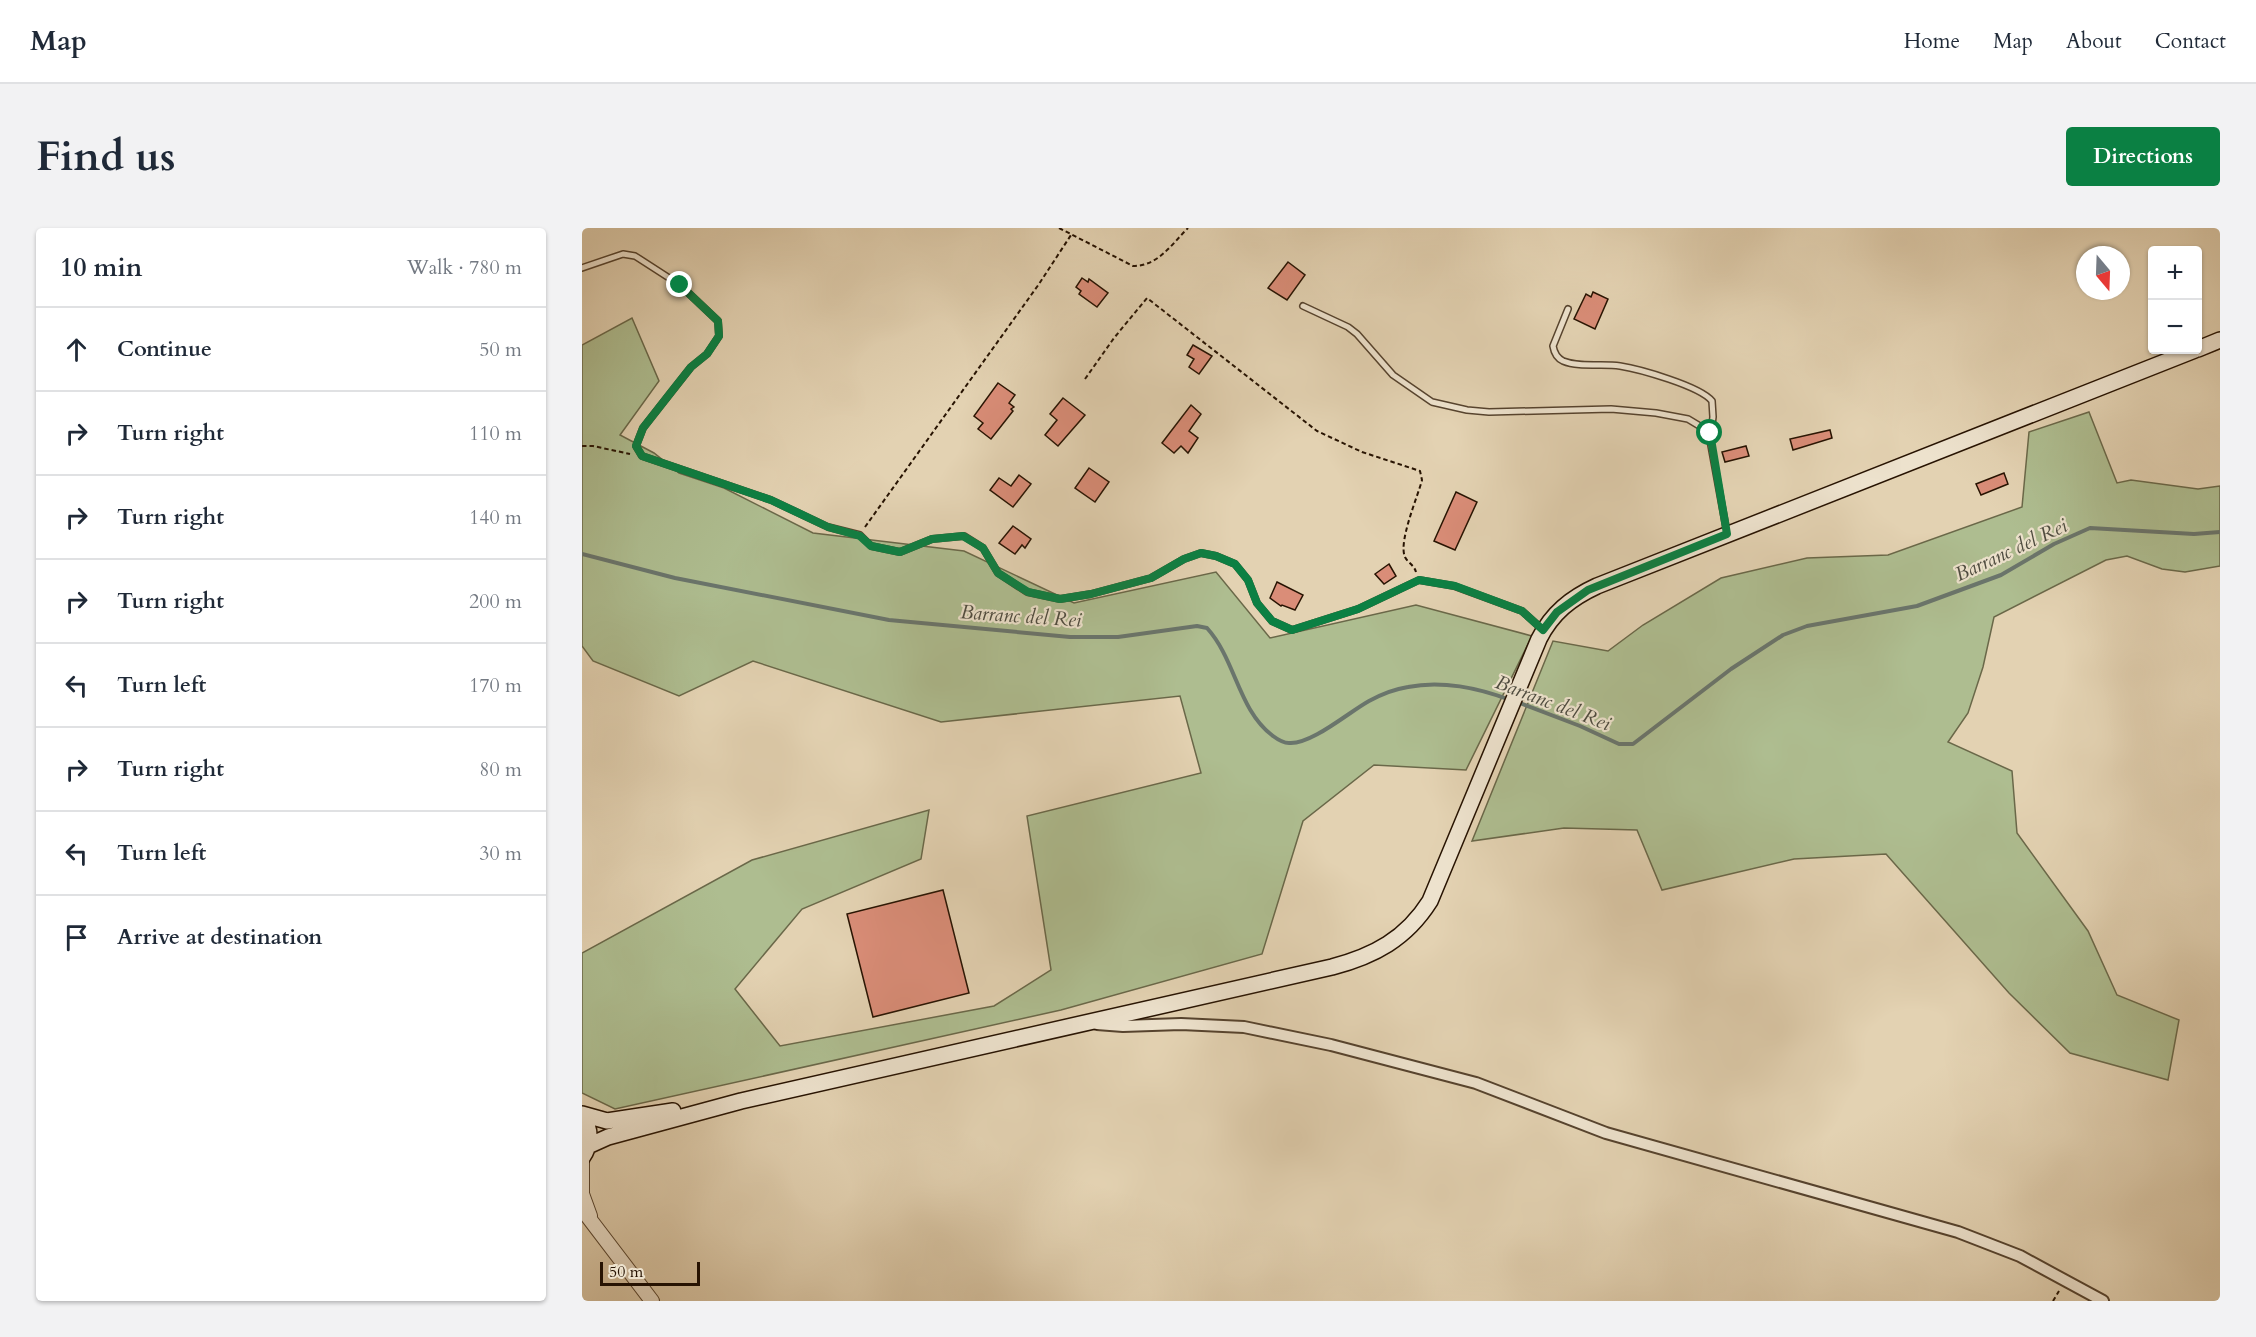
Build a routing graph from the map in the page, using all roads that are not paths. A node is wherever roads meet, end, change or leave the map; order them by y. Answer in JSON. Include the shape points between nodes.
{"nodes":[{"id":1,"x":582,"y":268,"type":"edge"},
{"id":2,"x":1303,"y":306,"type":"dead end"},
{"id":3,"x":1568,"y":309,"type":"dead end"},
{"id":4,"x":2220,"y":340,"type":"edge"},
{"id":5,"x":2202,"y":347,"type":"edge"},
{"id":6,"x":2183,"y":354,"type":"edge"},
{"id":7,"x":1710,"y":440,"type":"junction"},
{"id":8,"x":1727,"y":534,"type":"junction"},
{"id":9,"x":1541,"y":634,"type":"junction"},
{"id":10,"x":1087,"y":1023,"type":"junction"},
{"id":11,"x":741,"y":1101,"type":"junction"},
{"id":12,"x":582,"y":1115,"type":"edge"},
{"id":13,"x":584,"y":1154,"type":"edge"},
{"id":14,"x":582,"y":1209,"type":"edge"},
{"id":15,"x":592,"y":1221,"type":"junction"},
{"id":16,"x":652,"y":1301,"type":"edge"},
{"id":17,"x":2103,"y":1301,"type":"edge"}],
"edges":[{"from":1,"to":9,"type":"lane","via":[[623,254],[635,256],[680,285],[718,321],[719,336],[707,354],[691,367],[643,428],[636,446],[642,456],[771,500],[828,527],[860,536],[871,546],[900,552],[932,539],[963,536],[983,548],[998,573],[1028,592],[1060,599],[1151,578],[1201,553],[1235,564],[1272,621],[1292,630],[1358,609],[1419,580],[1455,586],[1522,611]]},
{"from":2,"to":7,"type":"lane","via":[[1357,333],[1393,375],[1432,402],[1489,412],[1611,409],[1656,413],[1688,418],[1703,428]]},
{"from":3,"to":7,"type":"lane","via":[[1553,346],[1562,360],[1637,369],[1697,390],[1712,400]]},
{"from":4,"to":5,"type":"main road"},
{"from":6,"to":8,"type":"main road"},
{"from":7,"to":8,"type":"lane"},
{"from":8,"to":9,"type":"main road","via":[[1588,590],[1557,612]]},
{"from":9,"to":10,"type":"main road","via":[[1430,901],[1414,923],[1387,946],[1365,957]]},
{"from":10,"to":11,"type":"main road"},
{"from":10,"to":17,"type":"street","via":[[1244,1027],[1476,1083],[1606,1133],[1958,1232],[2020,1256]]},
{"from":11,"to":12,"type":"main road","via":[[607,1121]]},
{"from":11,"to":13,"type":"main road","via":[[608,1137]]},
{"from":12,"to":13,"type":"main road","via":[[589,1128]]},
{"from":13,"to":15,"type":"street","via":[[582,1194]]},
{"from":14,"to":15,"type":"street"},
{"from":15,"to":16,"type":"street"}]}
